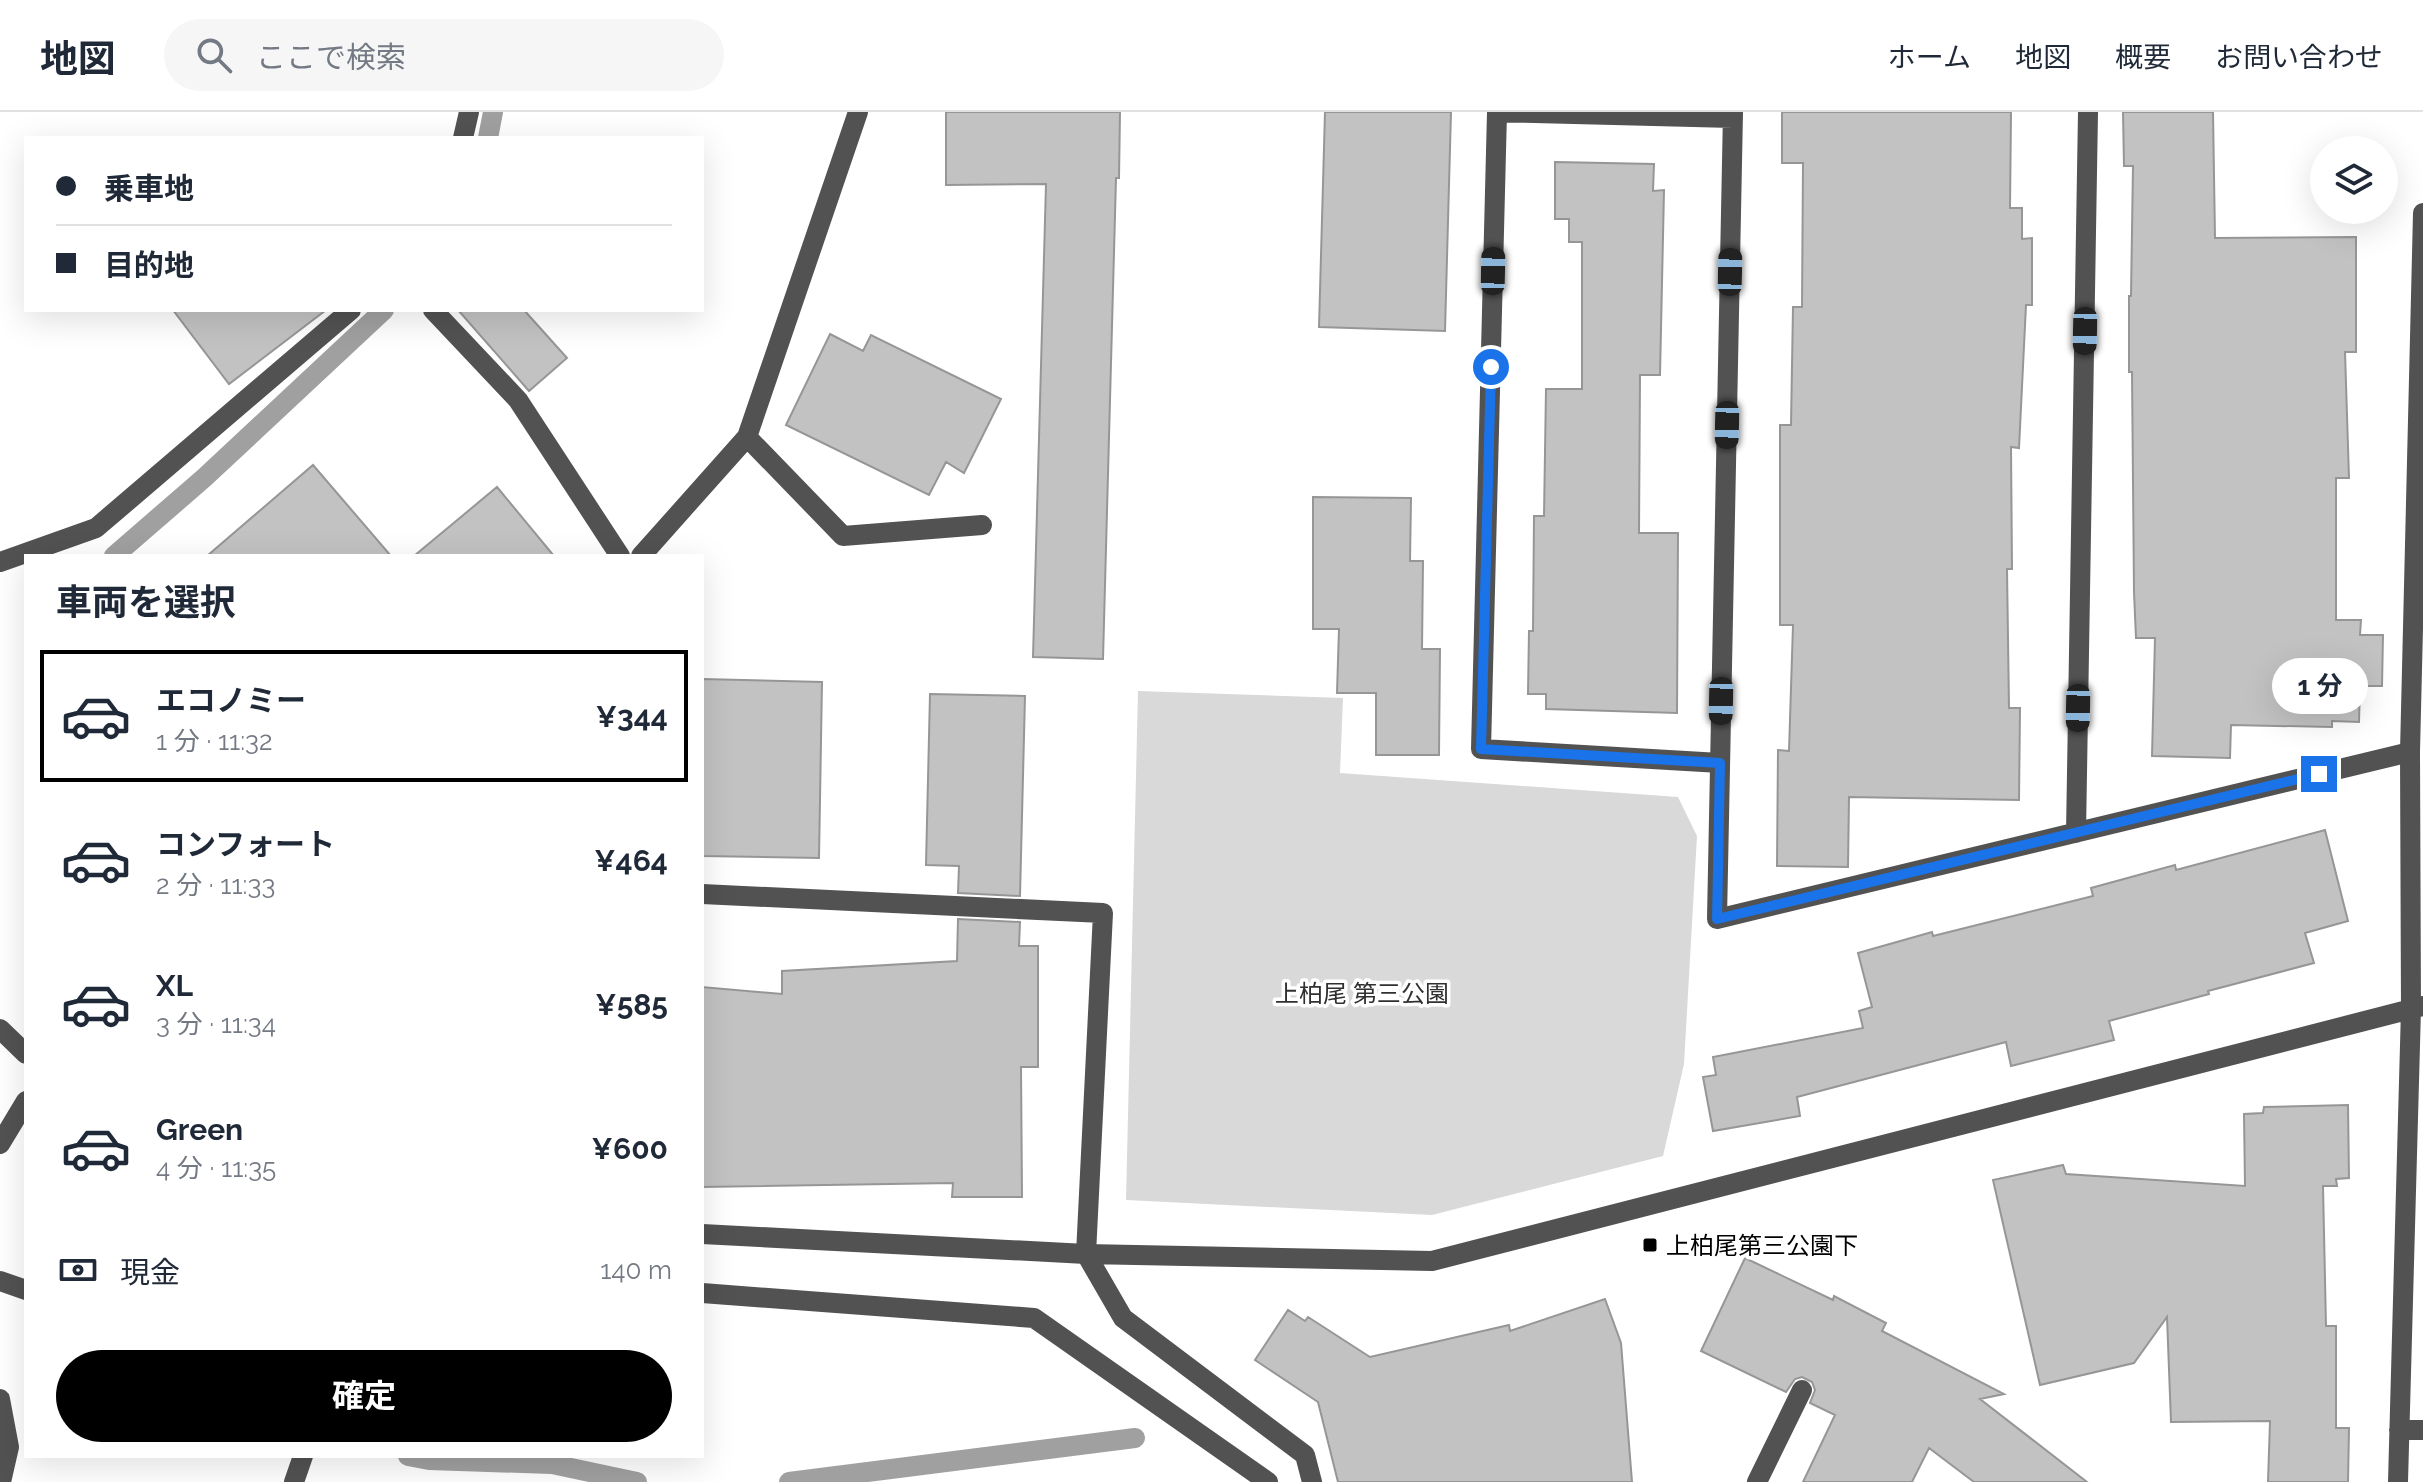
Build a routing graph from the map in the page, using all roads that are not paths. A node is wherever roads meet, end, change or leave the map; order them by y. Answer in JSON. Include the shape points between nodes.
{"nodes":[{"id":1,"x":469,"y":112,"type":"edge"},
{"id":2,"x":858,"y":112,"type":"edge"},
{"id":3,"x":2088,"y":112,"type":"edge"},
{"id":4,"x":1733,"y":115,"type":"edge"},
{"id":5,"x":463,"y":136,"type":"edge"},
{"id":6,"x":2423,"y":213,"type":"edge"},
{"id":7,"x":349,"y":312,"type":"edge"},
{"id":8,"x":435,"y":312,"type":"edge"},
{"id":9,"x":747,"y":437,"type":"junction"},
{"id":10,"x":982,"y":525,"type":"dead end"},
{"id":11,"x":619,"y":554,"type":"edge"},
{"id":12,"x":643,"y":554,"type":"edge"},
{"id":13,"x":0,"y":562,"type":"edge"},
{"id":14,"x":2410,"y":752,"type":"junction"},
{"id":15,"x":1720,"y":763,"type":"junction"},
{"id":16,"x":2076,"y":833,"type":"junction"},
{"id":17,"x":704,"y":894,"type":"edge"},
{"id":18,"x":2417,"y":1008,"type":"edge"},
{"id":19,"x":0,"y":1029,"type":"edge"},
{"id":20,"x":24,"y":1052,"type":"edge"},
{"id":21,"x":24,"y":1104,"type":"edge"},
{"id":22,"x":0,"y":1144,"type":"edge"},
{"id":23,"x":704,"y":1234,"type":"edge"},
{"id":24,"x":1086,"y":1254,"type":"junction"},
{"id":25,"x":0,"y":1281,"type":"edge"},
{"id":26,"x":24,"y":1289,"type":"edge"},
{"id":27,"x":704,"y":1293,"type":"edge"},
{"id":28,"x":1802,"y":1390,"type":"dead end"},
{"id":29,"x":0,"y":1399,"type":"edge"},
{"id":30,"x":2399,"y":1430,"type":"junction"},
{"id":31,"x":2423,"y":1430,"type":"edge"},
{"id":32,"x":302,"y":1458,"type":"edge"},
{"id":33,"x":1,"y":1482,"type":"edge"},
{"id":34,"x":294,"y":1482,"type":"edge"},
{"id":35,"x":1268,"y":1482,"type":"edge"},
{"id":36,"x":1312,"y":1482,"type":"edge"},
{"id":37,"x":1757,"y":1482,"type":"edge"},
{"id":38,"x":2398,"y":1482,"type":"edge"}],
"edges":[{"from":1,"to":5,"type":"street"},
{"from":2,"to":9,"type":"street"},
{"from":3,"to":16,"type":"street"},
{"from":4,"to":15,"type":"street"},
{"from":4,"to":15,"type":"street","via":[[1497,112],[1481,749]]},
{"from":6,"to":14,"type":"street"},
{"from":7,"to":13,"type":"street","via":[[96,528]]},
{"from":8,"to":11,"type":"street","via":[[518,400]]},
{"from":9,"to":10,"type":"street","via":[[843,536]]},
{"from":9,"to":12,"type":"street"},
{"from":14,"to":16,"type":"street"},
{"from":14,"to":18,"type":"street"},
{"from":15,"to":16,"type":"street","via":[[1717,919]]},
{"from":17,"to":24,"type":"street","via":[[1103,913]]},
{"from":18,"to":24,"type":"street","via":[[1432,1261]]},
{"from":18,"to":30,"type":"street"},
{"from":19,"to":20,"type":"street"},
{"from":21,"to":22,"type":"street"},
{"from":23,"to":24,"type":"street"},
{"from":24,"to":36,"type":"street","via":[[1123,1318],[1305,1455]]},
{"from":25,"to":26,"type":"street"},
{"from":27,"to":35,"type":"street","via":[[1034,1318]]},
{"from":28,"to":37,"type":"street"},
{"from":29,"to":33,"type":"street","via":[[9,1447]]},
{"from":30,"to":31,"type":"street"},
{"from":30,"to":38,"type":"street"},
{"from":32,"to":34,"type":"street"}]}
